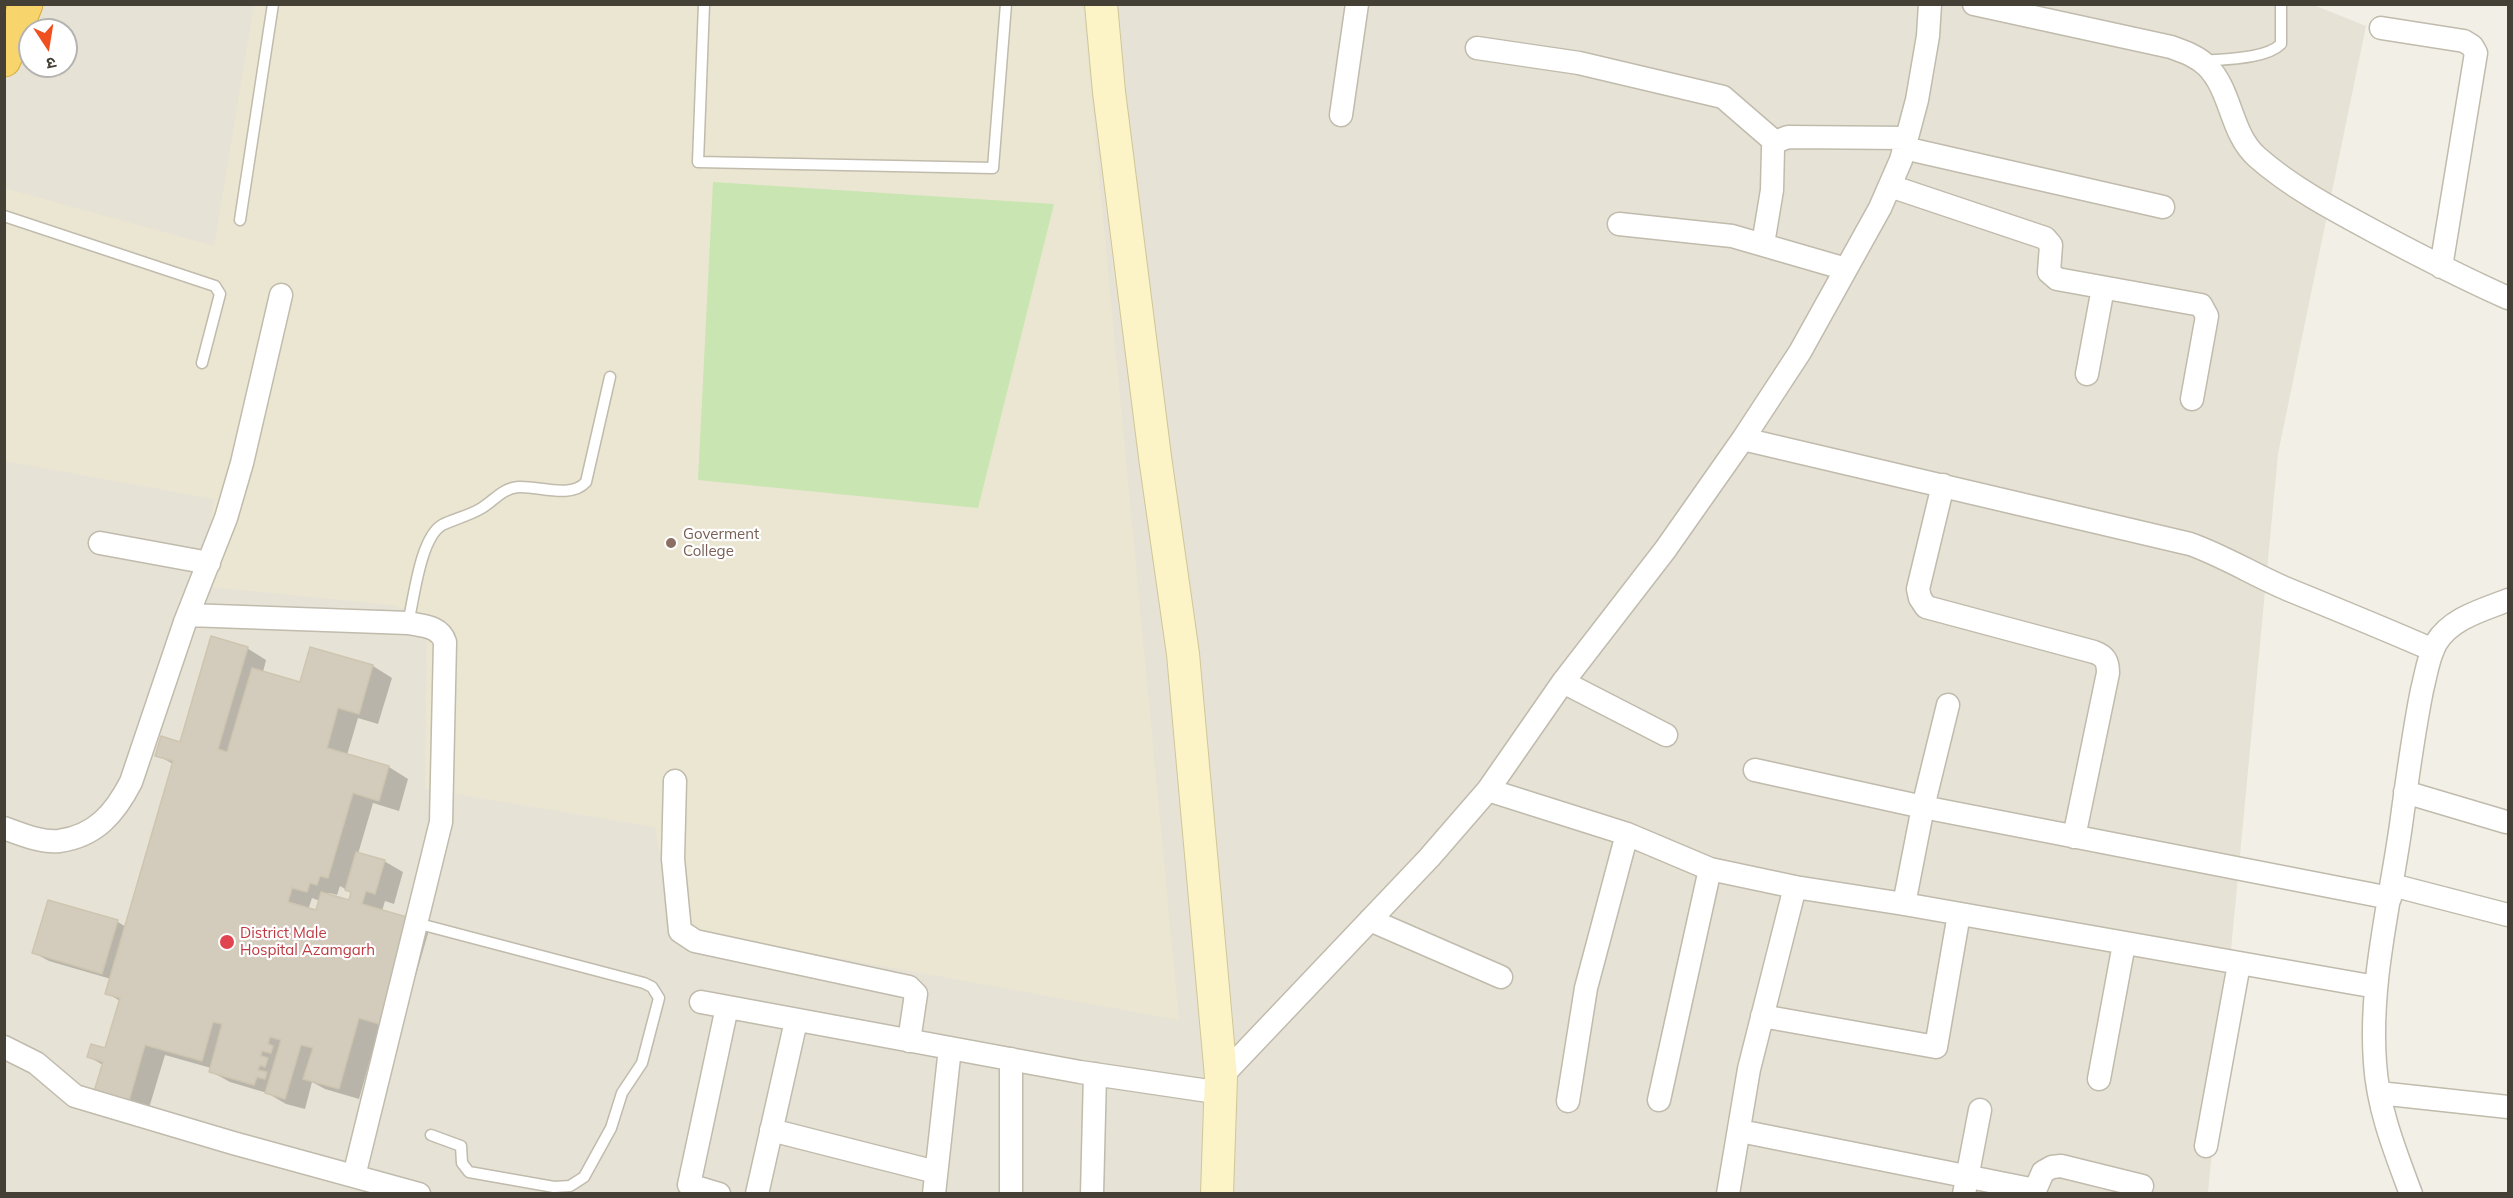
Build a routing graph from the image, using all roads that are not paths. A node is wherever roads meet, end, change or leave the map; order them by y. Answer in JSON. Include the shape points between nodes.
{"nodes":[{"id":1,"x":273,"y":4,"type":"edge"},
{"id":2,"x":704,"y":4,"type":"edge"},
{"id":3,"x":1006,"y":4,"type":"edge"},
{"id":4,"x":1101,"y":4,"type":"edge"},
{"id":5,"x":1357,"y":4,"type":"edge"},
{"id":6,"x":1930,"y":4,"type":"edge"},
{"id":7,"x":1974,"y":4,"type":"edge"},
{"id":8,"x":2281,"y":4,"type":"edge"},
{"id":9,"x":26,"y":5,"type":"edge"},
{"id":10,"x":2381,"y":28,"type":"dead end"},
{"id":11,"x":1477,"y":48,"type":"dead end"},
{"id":12,"x":4,"y":60,"type":"edge"},
{"id":13,"x":2201,"y":62,"type":"junction"},
{"id":14,"x":1341,"y":115,"type":"dead end"},
{"id":15,"x":1775,"y":142,"type":"junction"},
{"id":16,"x":1905,"y":143,"type":"junction"},
{"id":17,"x":1890,"y":186,"type":"junction"},
{"id":18,"x":2163,"y":207,"type":"dead end"},
{"id":19,"x":4,"y":216,"type":"edge"},
{"id":20,"x":240,"y":220,"type":"dead end"},
{"id":21,"x":1619,"y":224,"type":"dead end"},
{"id":22,"x":1763,"y":244,"type":"junction"},
{"id":23,"x":2441,"y":267,"type":"junction"},
{"id":24,"x":1846,"y":269,"type":"junction"},
{"id":25,"x":2103,"y":288,"type":"junction"},
{"id":26,"x":281,"y":295,"type":"dead end"},
{"id":27,"x":2508,"y":298,"type":"edge"},
{"id":28,"x":202,"y":363,"type":"dead end"},
{"id":29,"x":2087,"y":374,"type":"dead end"},
{"id":30,"x":610,"y":377,"type":"dead end"},
{"id":31,"x":2192,"y":399,"type":"dead end"},
{"id":32,"x":1743,"y":439,"type":"junction"},
{"id":33,"x":1943,"y":485,"type":"junction"},
{"id":34,"x":100,"y":543,"type":"dead end"},
{"id":35,"x":209,"y":563,"type":"junction"},
{"id":36,"x":2508,"y":600,"type":"edge"},
{"id":37,"x":188,"y":615,"type":"junction"},
{"id":38,"x":408,"y":623,"type":"junction"},
{"id":39,"x":2433,"y":650,"type":"junction"},
{"id":40,"x":1563,"y":682,"type":"junction"},
{"id":41,"x":1948,"y":705,"type":"dead end"},
{"id":42,"x":1666,"y":735,"type":"dead end"},
{"id":43,"x":1755,"y":770,"type":"dead end"},
{"id":44,"x":675,"y":781,"type":"dead end"},
{"id":45,"x":1488,"y":790,"type":"junction"},
{"id":46,"x":2405,"y":792,"type":"junction"},
{"id":47,"x":1923,"y":807,"type":"junction"},
{"id":48,"x":2506,"y":822,"type":"dead end"},
{"id":49,"x":4,"y":828,"type":"edge"},
{"id":50,"x":1627,"y":834,"type":"junction"},
{"id":51,"x":2074,"y":837,"type":"junction"},
{"id":52,"x":1710,"y":869,"type":"junction"},
{"id":53,"x":1795,"y":887,"type":"junction"},
{"id":54,"x":2391,"y":891,"type":"junction"},
{"id":55,"x":1904,"y":904,"type":"junction"},
{"id":56,"x":1959,"y":914,"type":"junction"},
{"id":57,"x":2508,"y":915,"type":"edge"},
{"id":58,"x":1370,"y":920,"type":"junction"},
{"id":59,"x":416,"y":923,"type":"junction"},
{"id":60,"x":2124,"y":944,"type":"junction"},
{"id":61,"x":2239,"y":964,"type":"junction"},
{"id":62,"x":1501,"y":977,"type":"dead end"},
{"id":63,"x":2376,"y":987,"type":"junction"},
{"id":64,"x":701,"y":1002,"type":"dead end"},
{"id":65,"x":727,"y":1007,"type":"junction"},
{"id":66,"x":1762,"y":1016,"type":"junction"},
{"id":67,"x":796,"y":1021,"type":"junction"},
{"id":68,"x":909,"y":1041,"type":"junction"},
{"id":69,"x":4,"y":1047,"type":"edge"},
{"id":70,"x":950,"y":1048,"type":"junction"},
{"id":71,"x":1011,"y":1059,"type":"junction"},
{"id":72,"x":1095,"y":1074,"type":"junction"},
{"id":73,"x":2099,"y":1079,"type":"dead end"},
{"id":74,"x":1221,"y":1085,"type":"junction"},
{"id":75,"x":2379,"y":1093,"type":"junction"},
{"id":76,"x":1659,"y":1100,"type":"dead end"},
{"id":77,"x":1568,"y":1101,"type":"dead end"},
{"id":78,"x":2508,"y":1107,"type":"edge"},
{"id":79,"x":1980,"y":1110,"type":"dead end"},
{"id":80,"x":771,"y":1130,"type":"junction"},
{"id":81,"x":1740,"y":1131,"type":"junction"},
{"id":82,"x":430,"y":1136,"type":"dead end"},
{"id":83,"x":2206,"y":1146,"type":"dead end"},
{"id":84,"x":354,"y":1176,"type":"junction"},
{"id":85,"x":935,"y":1183,"type":"edge"},
{"id":86,"x":1966,"y":1185,"type":"edge"},
{"id":87,"x":2142,"y":1186,"type":"dead end"},
{"id":88,"x":419,"y":1194,"type":"edge"},
{"id":89,"x":719,"y":1194,"type":"edge"},
{"id":90,"x":757,"y":1194,"type":"edge"},
{"id":91,"x":1011,"y":1194,"type":"edge"},
{"id":92,"x":1092,"y":1194,"type":"edge"},
{"id":93,"x":1217,"y":1194,"type":"edge"},
{"id":94,"x":1728,"y":1194,"type":"edge"},
{"id":95,"x":2411,"y":1194,"type":"edge"}],
"edges":[{"from":1,"to":20,"type":"lane"},
{"from":2,"to":3,"type":"lane","via":[[699,162],[993,168]]},
{"from":4,"to":74,"type":"street","via":[[1155,457],[1183,654]]},
{"from":5,"to":14,"type":"street"},
{"from":6,"to":16,"type":"street","via":[[1917,100]]},
{"from":7,"to":13,"type":"street","via":[[2171,47]]},
{"from":8,"to":13,"type":"lane","via":[[2281,44],[2276,49]]},
{"from":9,"to":12,"type":"highway"},
{"from":10,"to":23,"type":"street","via":[[2464,41],[2476,53]]},
{"from":11,"to":15,"type":"street","via":[[1579,63],[1723,96]]},
{"from":13,"to":23,"type":"street","via":[[2213,73],[2241,139],[2260,160],[2344,216]]},
{"from":15,"to":16,"type":"street","via":[[1788,137]]},
{"from":15,"to":22,"type":"street"},
{"from":16,"to":17,"type":"street"},
{"from":16,"to":18,"type":"street"},
{"from":17,"to":24,"type":"street"},
{"from":17,"to":25,"type":"street","via":[[2041,236],[2051,245],[2049,272],[2053,277]]},
{"from":19,"to":28,"type":"lane","via":[[216,286],[220,294]]},
{"from":21,"to":22,"type":"street","via":[[1732,236]]},
{"from":22,"to":24,"type":"street"},
{"from":23,"to":27,"type":"street"},
{"from":24,"to":32,"type":"street","via":[[1800,352]]},
{"from":25,"to":29,"type":"street"},
{"from":25,"to":31,"type":"street","via":[[2194,302],[2205,309]]},
{"from":26,"to":35,"type":"street","via":[[242,463]]},
{"from":30,"to":38,"type":"lane","via":[[586,482],[568,490],[518,487],[504,491],[487,506],[433,533],[425,550]]},
{"from":32,"to":33,"type":"street"},
{"from":32,"to":40,"type":"street","via":[[1665,550]]},
{"from":33,"to":39,"type":"street","via":[[2190,544]]},
{"from":33,"to":51,"type":"street","via":[[1918,589],[1926,607],[2094,652],[2106,660],[2108,673]]},
{"from":34,"to":35,"type":"street"},
{"from":35,"to":37,"type":"street"},
{"from":36,"to":39,"type":"street","via":[[2459,620],[2446,629]]},
{"from":37,"to":38,"type":"street"},
{"from":37,"to":49,"type":"street","via":[[131,782],[119,804],[96,829],[58,841]]},
{"from":38,"to":59,"type":"street","via":[[437,630],[443,636],[445,650],[441,822]]},
{"from":39,"to":46,"type":"street","via":[[2414,729]]},
{"from":40,"to":42,"type":"street"},
{"from":40,"to":45,"type":"street"},
{"from":41,"to":47,"type":"street"},
{"from":43,"to":47,"type":"street"},
{"from":44,"to":68,"type":"street","via":[[673,859],[680,931],[694,941],[909,987],[916,994]]},
{"from":45,"to":50,"type":"street"},
{"from":45,"to":58,"type":"street"},
{"from":46,"to":48,"type":"street"},
{"from":46,"to":54,"type":"street"},
{"from":47,"to":51,"type":"street"},
{"from":47,"to":55,"type":"street"},
{"from":50,"to":52,"type":"street"},
{"from":50,"to":77,"type":"street","via":[[1586,988]]},
{"from":51,"to":54,"type":"street"},
{"from":52,"to":53,"type":"street"},
{"from":52,"to":76,"type":"street"},
{"from":53,"to":55,"type":"street"},
{"from":53,"to":66,"type":"street"},
{"from":54,"to":57,"type":"street"},
{"from":54,"to":63,"type":"street"},
{"from":55,"to":56,"type":"street"},
{"from":56,"to":60,"type":"street"},
{"from":56,"to":66,"type":"street","via":[[1936,1047]]},
{"from":58,"to":62,"type":"street"},
{"from":58,"to":74,"type":"street"},
{"from":59,"to":82,"type":"lane","via":[[644,983],[659,998],[642,1063],[622,1094],[611,1128],[577,1183],[561,1188],[469,1172],[462,1163],[461,1146]]},
{"from":59,"to":84,"type":"street"},
{"from":60,"to":61,"type":"street"},
{"from":60,"to":73,"type":"street"},
{"from":61,"to":63,"type":"street"},
{"from":61,"to":83,"type":"street"},
{"from":63,"to":75,"type":"street","via":[[2373,1036]]},
{"from":64,"to":65,"type":"street"},
{"from":65,"to":67,"type":"street"},
{"from":65,"to":89,"type":"street","via":[[689,1185]]},
{"from":66,"to":81,"type":"street"},
{"from":67,"to":68,"type":"street"},
{"from":67,"to":80,"type":"street"},
{"from":68,"to":70,"type":"street"},
{"from":69,"to":84,"type":"street","via":[[36,1063],[75,1096]]},
{"from":70,"to":71,"type":"street"},
{"from":70,"to":85,"type":"street"},
{"from":71,"to":72,"type":"street"},
{"from":71,"to":91,"type":"street"},
{"from":72,"to":74,"type":"street"},
{"from":72,"to":92,"type":"street"},
{"from":74,"to":93,"type":"street"},
{"from":75,"to":78,"type":"street"},
{"from":75,"to":95,"type":"street"},
{"from":79,"to":86,"type":"street"},
{"from":80,"to":85,"type":"street"},
{"from":80,"to":90,"type":"street"},
{"from":81,"to":86,"type":"street"},
{"from":81,"to":94,"type":"street"},
{"from":84,"to":88,"type":"street"},
{"from":86,"to":87,"type":"street","via":[[2036,1188],[2043,1172],[2061,1166]]}]}
